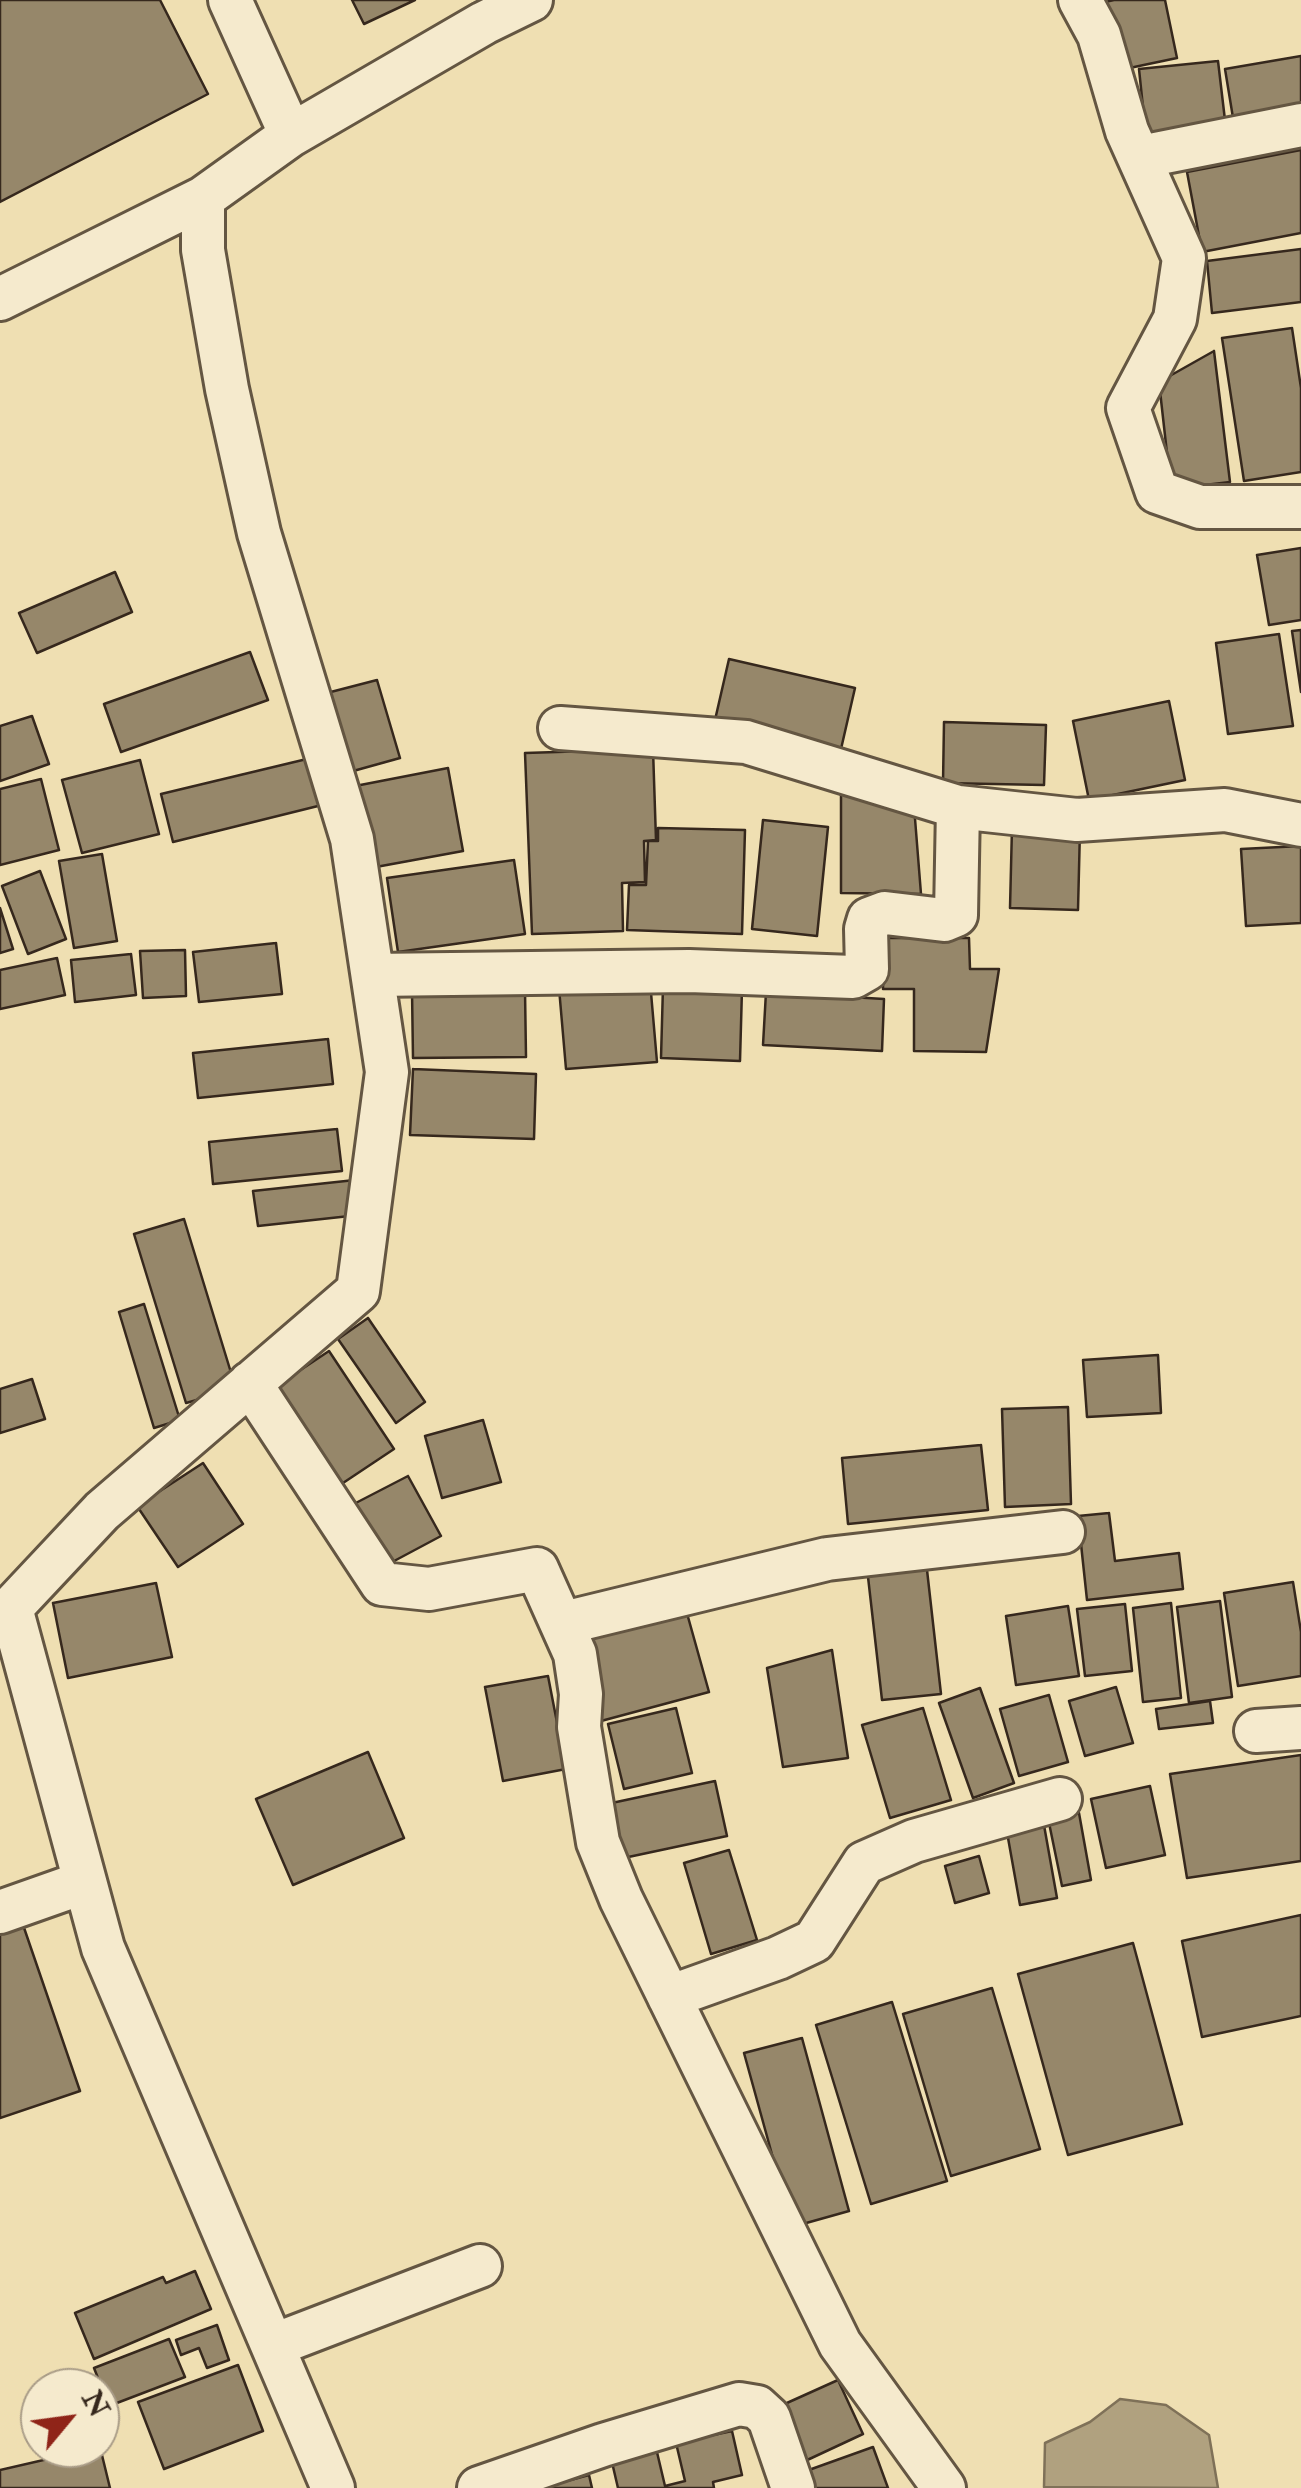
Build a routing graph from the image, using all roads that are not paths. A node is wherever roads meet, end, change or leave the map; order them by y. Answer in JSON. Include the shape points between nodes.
{"nodes":[{"id":1,"x":230,"y":0,"type":"edge"},
{"id":2,"x":531,"y":0,"type":"edge"},
{"id":3,"x":1080,"y":0,"type":"edge"},
{"id":4,"x":1301,"y":125,"type":"edge"},
{"id":5,"x":291,"y":135,"type":"junction"},
{"id":6,"x":1140,"y":158,"type":"junction"},
{"id":7,"x":203,"y":198,"type":"junction"},
{"id":8,"x":0,"y":300,"type":"edge"},
{"id":9,"x":1301,"y":506,"type":"edge"},
{"id":10,"x":560,"y":728,"type":"dead end"},
{"id":11,"x":958,"y":807,"type":"junction"},
{"id":12,"x":1301,"y":825,"type":"edge"},
{"id":13,"x":373,"y":975,"type":"junction"},
{"id":14,"x":250,"y":1383,"type":"junction"},
{"id":15,"x":1063,"y":1532,"type":"dead end"},
{"id":16,"x":5,"y":1591,"type":"edge"},
{"id":17,"x":564,"y":1623,"type":"junction"},
{"id":18,"x":1301,"y":1728,"type":"edge"},
{"id":19,"x":1256,"y":1731,"type":"dead end"},
{"id":20,"x":1060,"y":1799,"type":"dead end"},
{"id":21,"x":85,"y":1882,"type":"junction"},
{"id":22,"x":0,"y":1912,"type":"edge"},
{"id":23,"x":669,"y":1997,"type":"junction"},
{"id":24,"x":480,"y":2266,"type":"dead end"},
{"id":25,"x":274,"y":2345,"type":"junction"},
{"id":26,"x":333,"y":2488,"type":"edge"},
{"id":27,"x":479,"y":2488,"type":"edge"},
{"id":28,"x":794,"y":2488,"type":"edge"},
{"id":29,"x":944,"y":2488,"type":"edge"}],
"edges":[{"from":1,"to":5,"type":"street"},
{"from":2,"to":5,"type":"street"},
{"from":3,"to":6,"type":"street","via":[[1099,35]]},
{"from":4,"to":6,"type":"street"},
{"from":5,"to":7,"type":"street"},
{"from":6,"to":9,"type":"street","via":[[1184,258],[1175,319],[1128,408],[1158,492],[1200,507]]},
{"from":7,"to":8,"type":"street"},
{"from":7,"to":13,"type":"street","via":[[203,250],[228,389],[260,533],[352,839]]},
{"from":10,"to":11,"type":"street","via":[[746,742]]},
{"from":11,"to":12,"type":"street","via":[[1077,820],[1225,810]]},
{"from":11,"to":13,"type":"street","via":[[956,915],[870,919],[866,969],[853,977],[689,971]]},
{"from":13,"to":14,"type":"street","via":[[388,1072],[358,1290]]},
{"from":14,"to":16,"type":"street"},
{"from":14,"to":17,"type":"street","via":[[382,1584],[429,1589],[537,1569]]},
{"from":15,"to":17,"type":"street","via":[[827,1559]]},
{"from":16,"to":21,"type":"street"},
{"from":17,"to":23,"type":"street","via":[[576,1654],[579,1727],[598,1842]]},
{"from":18,"to":19,"type":"street"},
{"from":20,"to":23,"type":"street","via":[[864,1863],[814,1941]]},
{"from":21,"to":22,"type":"street"},
{"from":21,"to":25,"type":"street","via":[[103,1948]]},
{"from":23,"to":29,"type":"street","via":[[840,2344]]},
{"from":24,"to":25,"type":"street"},
{"from":25,"to":26,"type":"street"},
{"from":27,"to":28,"type":"street","via":[[739,2404],[769,2418]]}]}
